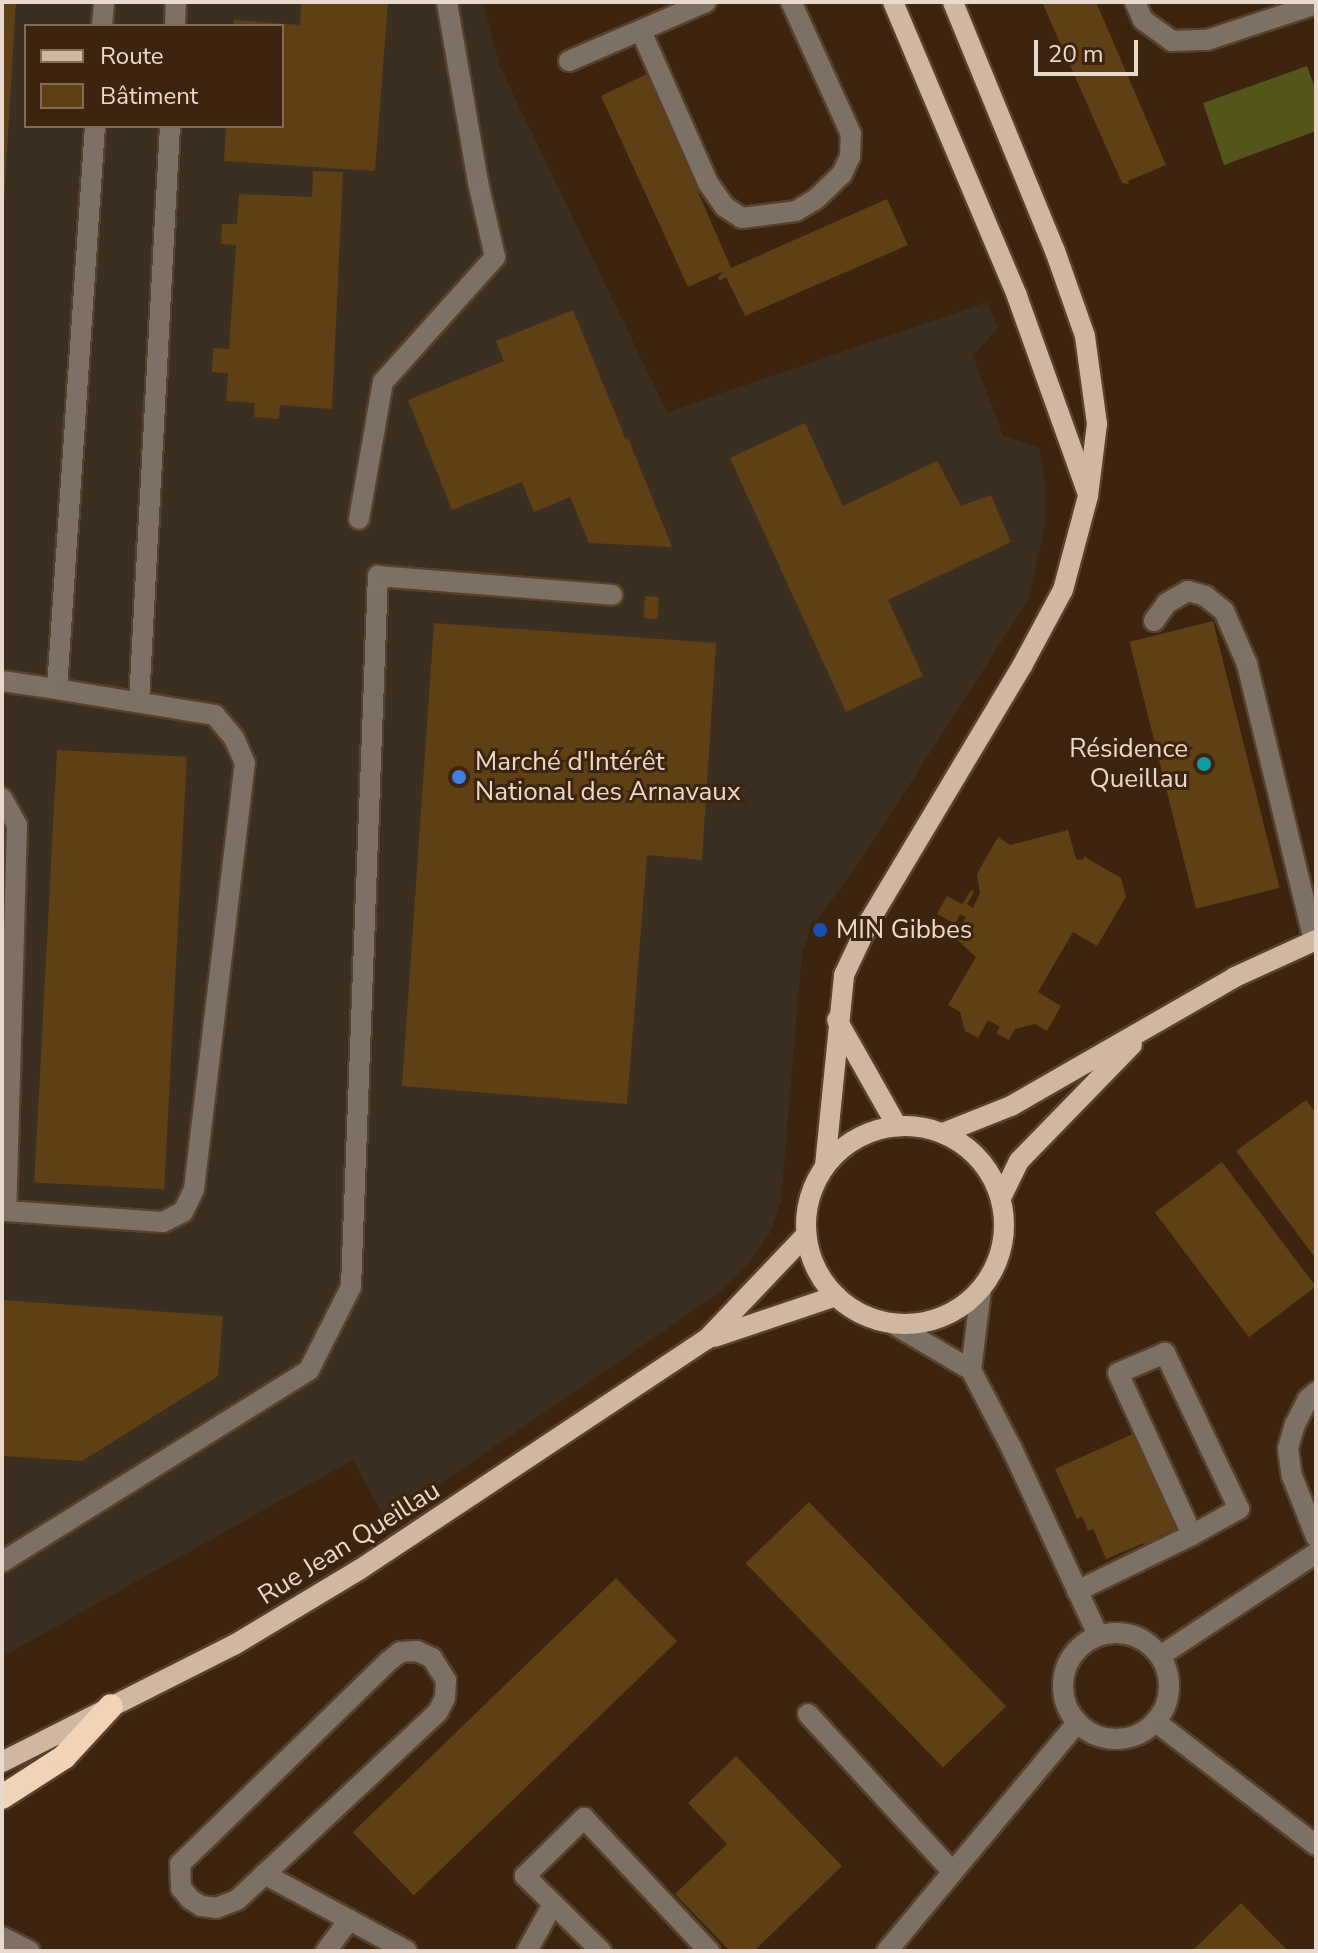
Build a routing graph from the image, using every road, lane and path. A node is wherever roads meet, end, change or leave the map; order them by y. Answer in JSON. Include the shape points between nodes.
{"nodes":[{"id":1,"x":104,"y":2,"type":"edge"},
{"id":2,"x":176,"y":2,"type":"edge"},
{"id":3,"x":447,"y":2,"type":"edge"},
{"id":4,"x":706,"y":2,"type":"edge"},
{"id":5,"x":791,"y":2,"type":"edge"},
{"id":6,"x":893,"y":2,"type":"edge"},
{"id":7,"x":953,"y":2,"type":"edge"},
{"id":8,"x":1135,"y":2,"type":"edge"},
{"id":9,"x":1316,"y":4,"type":"edge"},
{"id":10,"x":102,"y":24,"type":"edge"},
{"id":11,"x":175,"y":24,"type":"edge"},
{"id":12,"x":641,"y":31,"type":"junction"},
{"id":13,"x":569,"y":61,"type":"dead end"},
{"id":14,"x":95,"y":128,"type":"edge"},
{"id":15,"x":170,"y":128,"type":"edge"},
{"id":16,"x":1088,"y":496,"type":"junction"},
{"id":17,"x":359,"y":519,"type":"dead end"},
{"id":18,"x":612,"y":595,"type":"dead end"},
{"id":19,"x":1154,"y":621,"type":"dead end"},
{"id":20,"x":2,"y":681,"type":"edge"},
{"id":21,"x":57,"y":689,"type":"junction"},
{"id":22,"x":139,"y":702,"type":"junction"},
{"id":23,"x":2,"y":798,"type":"edge"},
{"id":24,"x":1315,"y":941,"type":"edge"},
{"id":25,"x":837,"y":1020,"type":"junction"},
{"id":26,"x":1149,"y":1027,"type":"junction"},
{"id":27,"x":897,"y":1126,"type":"junction"},
{"id":28,"x":943,"y":1133,"type":"junction"},
{"id":29,"x":825,"y":1166,"type":"junction"},
{"id":30,"x":1001,"y":1198,"type":"junction"},
{"id":31,"x":4,"y":1211,"type":"edge"},
{"id":32,"x":806,"y":1235,"type":"junction"},
{"id":33,"x":981,"y":1290,"type":"junction"},
{"id":34,"x":836,"y":1296,"type":"junction"},
{"id":35,"x":893,"y":1324,"type":"junction"},
{"id":36,"x":707,"y":1339,"type":"junction"},
{"id":37,"x":971,"y":1370,"type":"junction"},
{"id":38,"x":1316,"y":1392,"type":"edge"},
{"id":39,"x":1192,"y":1535,"type":"junction"},
{"id":40,"x":1316,"y":1537,"type":"edge"},
{"id":41,"x":1316,"y":1553,"type":"edge"},
{"id":42,"x":2,"y":1562,"type":"edge"},
{"id":43,"x":1077,"y":1591,"type":"junction"},
{"id":44,"x":1098,"y":1635,"type":"junction"},
{"id":45,"x":1160,"y":1656,"type":"junction"},
{"id":46,"x":111,"y":1706,"type":"junction"},
{"id":47,"x":808,"y":1714,"type":"dead end"},
{"id":48,"x":1156,"y":1722,"type":"junction"},
{"id":49,"x":1077,"y":1723,"type":"junction"},
{"id":50,"x":2,"y":1762,"type":"edge"},
{"id":51,"x":2,"y":1797,"type":"edge"},
{"id":52,"x":1316,"y":1845,"type":"edge"},
{"id":53,"x":953,"y":1872,"type":"junction"},
{"id":54,"x":264,"y":1874,"type":"junction"},
{"id":55,"x":553,"y":1904,"type":"junction"},
{"id":56,"x":349,"y":1920,"type":"junction"},
{"id":57,"x":2,"y":1937,"type":"edge"},
{"id":58,"x":30,"y":1951,"type":"edge"},
{"id":59,"x":326,"y":1951,"type":"edge"},
{"id":60,"x":407,"y":1951,"type":"edge"},
{"id":61,"x":527,"y":1951,"type":"edge"},
{"id":62,"x":601,"y":1951,"type":"edge"},
{"id":63,"x":709,"y":1951,"type":"edge"},
{"id":64,"x":887,"y":1951,"type":"edge"}],
"edges":[{"from":1,"to":10,"type":"lane"},
{"from":2,"to":11,"type":"lane"},
{"from":3,"to":17,"type":"lane","via":[[495,257],[383,382]]},
{"from":4,"to":12,"type":"lane"},
{"from":5,"to":12,"type":"lane","via":[[851,134],[850,157],[842,174],[796,211],[742,218],[725,207],[708,183]]},
{"from":6,"to":16,"type":"main road","via":[[1017,296]]},
{"from":7,"to":16,"type":"main road","via":[[1085,336],[1097,424]]},
{"from":8,"to":9,"type":"lane","via":[[1143,20],[1172,41],[1207,40]]},
{"from":12,"to":13,"type":"lane"},
{"from":14,"to":21,"type":"lane"},
{"from":15,"to":22,"type":"lane"},
{"from":16,"to":25,"type":"main road","via":[[1063,590],[870,920],[844,975]]},
{"from":18,"to":42,"type":"lane","via":[[378,576],[351,1287],[309,1370]]},
{"from":19,"to":24,"type":"lane","via":[[1167,603],[1188,591],[1224,611],[1247,664]]},
{"from":20,"to":21,"type":"lane"},
{"from":21,"to":22,"type":"lane"},
{"from":22,"to":31,"type":"lane","via":[[215,715],[245,763],[194,1189],[183,1212],[163,1222]]},
{"from":23,"to":31,"type":"lane","via":[[17,825]]},
{"from":24,"to":26,"type":"main road","via":[[1235,977]]},
{"from":25,"to":27,"type":"main road"},
{"from":25,"to":29,"type":"main road"},
{"from":26,"to":28,"type":"main road","via":[[1011,1106]]},
{"from":26,"to":30,"type":"main road","via":[[1019,1161]]},
{"from":27,"to":28,"type":"main road"},
{"from":27,"to":29,"type":"main road","via":[[857,1138]]},
{"from":28,"to":30,"type":"main road","via":[[985,1166]]},
{"from":29,"to":32,"type":"main road","via":[[809,1199]]},
{"from":30,"to":33,"type":"main road","via":[[1000,1256]]},
{"from":32,"to":34,"type":"main road","via":[[815,1268]]},
{"from":32,"to":36,"type":"main road","name":"Rue Jean Queillau"},
{"from":33,"to":35,"type":"main road","via":[[951,1314]]},
{"from":33,"to":37,"type":"lane"},
{"from":34,"to":35,"type":"main road","via":[[862,1315]]},
{"from":34,"to":36,"type":"main road","name":"Rue Jean Queillau"},
{"from":35,"to":37,"type":"lane"},
{"from":36,"to":46,"type":"main road","name":"Rue Jean Queillau","via":[[359,1570],[234,1645]]},
{"from":37,"to":43,"type":"lane"},
{"from":38,"to":40,"type":"lane","via":[[1295,1424],[1288,1449],[1292,1476]]},
{"from":39,"to":39,"type":"lane","via":[[1239,1509],[1165,1353],[1118,1373]]},
{"from":39,"to":43,"type":"lane"},
{"from":41,"to":45,"type":"lane"},
{"from":43,"to":44,"type":"lane"},
{"from":44,"to":45,"type":"lane","via":[[1132,1635]]},
{"from":44,"to":49,"type":"lane","via":[[1070,1657],[1063,1673],[1067,1709]]},
{"from":45,"to":48,"type":"lane","via":[[1169,1690]]},
{"from":46,"to":50,"type":"main road","name":"Rue Jean Queillau"},
{"from":46,"to":51,"type":"highway","via":[[64,1757]]},
{"from":47,"to":53,"type":"lane"},
{"from":48,"to":49,"type":"lane","via":[[1142,1733],[1117,1740],[1091,1734]]},
{"from":48,"to":52,"type":"lane"},
{"from":49,"to":53,"type":"lane"},
{"from":53,"to":64,"type":"lane"},
{"from":54,"to":54,"type":"lane","via":[[438,1712],[446,1680],[432,1658],[417,1651],[400,1652],[389,1661],[180,1864],[178,1874],[190,1899],[216,1908],[237,1900]]},
{"from":54,"to":56,"type":"lane"},
{"from":55,"to":61,"type":"lane"},
{"from":55,"to":62,"type":"lane"},
{"from":55,"to":63,"type":"lane","via":[[525,1876],[584,1818]]},
{"from":56,"to":59,"type":"lane"},
{"from":56,"to":60,"type":"lane"},
{"from":57,"to":58,"type":"lane"}]}
